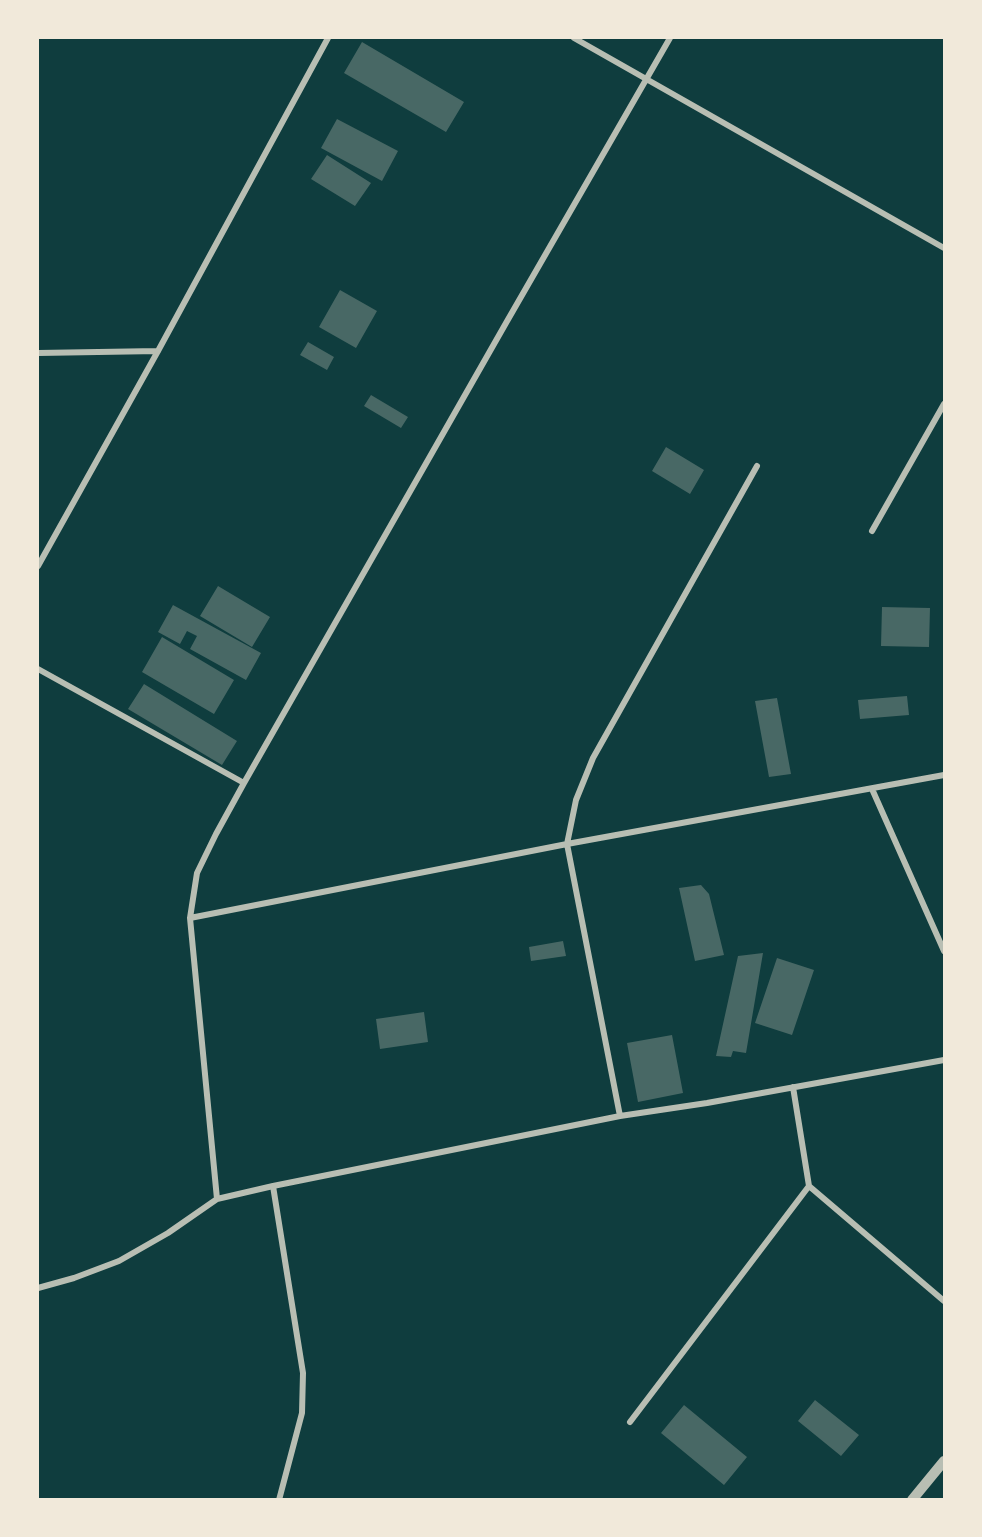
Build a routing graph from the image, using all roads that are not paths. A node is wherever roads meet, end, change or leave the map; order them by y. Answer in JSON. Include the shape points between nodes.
{"nodes":[{"id":1,"x":328,"y":38,"type":"edge"},
{"id":2,"x":574,"y":38,"type":"edge"},
{"id":3,"x":670,"y":38,"type":"edge"},
{"id":4,"x":648,"y":79,"type":"junction"},
{"id":5,"x":945,"y":248,"type":"edge"},
{"id":6,"x":158,"y":351,"type":"junction"},
{"id":7,"x":38,"y":352,"type":"edge"},
{"id":8,"x":945,"y":404,"type":"edge"},
{"id":9,"x":757,"y":466,"type":"dead end"},
{"id":10,"x":872,"y":531,"type":"dead end"},
{"id":11,"x":38,"y":566,"type":"edge"},
{"id":12,"x":38,"y":669,"type":"edge"},
{"id":13,"x":945,"y":775,"type":"edge"},
{"id":14,"x":244,"y":783,"type":"junction"},
{"id":15,"x":872,"y":789,"type":"junction"},
{"id":16,"x":567,"y":844,"type":"junction"},
{"id":17,"x":190,"y":918,"type":"junction"},
{"id":18,"x":945,"y":951,"type":"edge"},
{"id":19,"x":945,"y":1060,"type":"edge"},
{"id":20,"x":793,"y":1088,"type":"junction"},
{"id":21,"x":620,"y":1116,"type":"junction"},
{"id":22,"x":273,"y":1186,"type":"junction"},
{"id":23,"x":809,"y":1186,"type":"junction"},
{"id":24,"x":217,"y":1198,"type":"junction"},
{"id":25,"x":38,"y":1288,"type":"edge"},
{"id":26,"x":945,"y":1301,"type":"edge"},
{"id":27,"x":630,"y":1422,"type":"dead end"},
{"id":28,"x":945,"y":1461,"type":"edge"},
{"id":29,"x":279,"y":1500,"type":"edge"},
{"id":30,"x":912,"y":1500,"type":"edge"}],
"edges":[{"from":1,"to":6,"type":"street"},
{"from":2,"to":4,"type":"street"},
{"from":3,"to":4,"type":"street"},
{"from":4,"to":5,"type":"street"},
{"from":4,"to":14,"type":"street"},
{"from":6,"to":7,"type":"street"},
{"from":6,"to":11,"type":"street"},
{"from":8,"to":10,"type":"street"},
{"from":9,"to":16,"type":"street","via":[[593,759],[576,800]]},
{"from":12,"to":14,"type":"street"},
{"from":13,"to":15,"type":"street"},
{"from":14,"to":17,"type":"street","via":[[197,873]]},
{"from":15,"to":16,"type":"street"},
{"from":15,"to":18,"type":"street"},
{"from":16,"to":17,"type":"street"},
{"from":16,"to":21,"type":"street"},
{"from":17,"to":24,"type":"street"},
{"from":19,"to":20,"type":"street"},
{"from":20,"to":21,"type":"street"},
{"from":20,"to":23,"type":"street"},
{"from":21,"to":22,"type":"street"},
{"from":22,"to":24,"type":"street"},
{"from":22,"to":29,"type":"street","via":[[303,1373],[302,1413]]},
{"from":23,"to":26,"type":"street"},
{"from":23,"to":27,"type":"street"},
{"from":24,"to":25,"type":"street","via":[[119,1261]]},
{"from":28,"to":30,"type":"street"}]}
